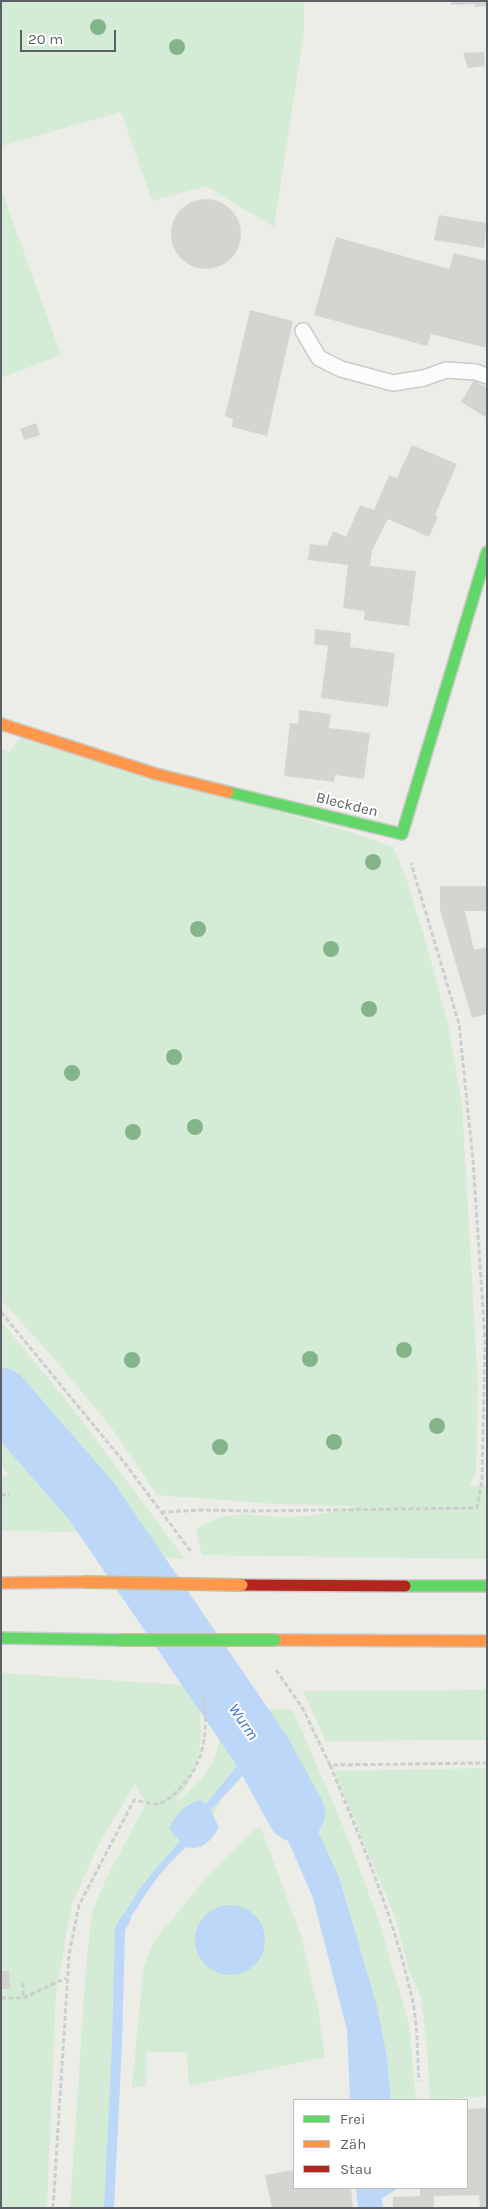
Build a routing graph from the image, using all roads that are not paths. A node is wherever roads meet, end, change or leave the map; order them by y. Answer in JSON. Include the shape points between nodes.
{"nodes":[{"id":1,"x":303,"y":331,"type":"dead end"},
{"id":2,"x":487,"y":376,"type":"edge"},
{"id":3,"x":487,"y":552,"type":"edge"},
{"id":4,"x":1,"y":724,"type":"edge"},
{"id":5,"x":1,"y":1583,"type":"edge"},
{"id":6,"x":487,"y":1586,"type":"edge"},
{"id":7,"x":1,"y":1638,"type":"edge"},
{"id":8,"x":487,"y":1641,"type":"edge"}],
"edges":[{"from":1,"to":2,"type":"lane","via":[[319,358],[341,369],[384,380],[424,378],[446,370]]},
{"from":3,"to":4,"type":"main road","name":"Bleckden","via":[[402,834],[156,774]]},
{"from":5,"to":6,"type":"main road","bridge":true},
{"from":7,"to":8,"type":"main road","bridge":true}]}
